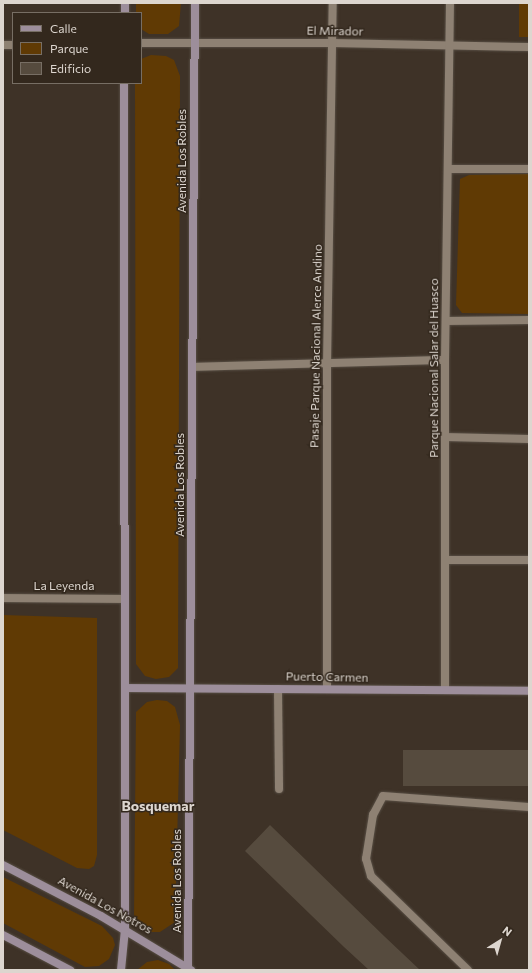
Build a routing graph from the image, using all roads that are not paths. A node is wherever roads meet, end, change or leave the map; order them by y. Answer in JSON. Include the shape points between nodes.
{"nodes":[{"id":1,"x":195,"y":3,"type":"edge"},
{"id":2,"x":334,"y":3,"type":"edge"},
{"id":3,"x":450,"y":3,"type":"edge"},
{"id":4,"x":195,"y":42,"type":"junction"},
{"id":5,"x":142,"y":43,"type":"edge"},
{"id":6,"x":333,"y":43,"type":"junction"},
{"id":7,"x":450,"y":46,"type":"junction"},
{"id":8,"x":529,"y":47,"type":"edge"},
{"id":9,"x":124,"y":84,"type":"edge"},
{"id":10,"x":449,"y":169,"type":"junction"},
{"id":11,"x":529,"y":169,"type":"edge"},
{"id":12,"x":529,"y":320,"type":"edge"},
{"id":13,"x":446,"y":321,"type":"junction"},
{"id":14,"x":445,"y":360,"type":"junction"},
{"id":15,"x":327,"y":365,"type":"junction"},
{"id":16,"x":192,"y":367,"type":"junction"},
{"id":17,"x":445,"y":438,"type":"junction"},
{"id":18,"x":529,"y":439,"type":"edge"},
{"id":19,"x":446,"y":560,"type":"junction"},
{"id":20,"x":529,"y":560,"type":"edge"},
{"id":21,"x":3,"y":598,"type":"edge"},
{"id":22,"x":124,"y":599,"type":"junction"},
{"id":23,"x":126,"y":688,"type":"junction"},
{"id":24,"x":190,"y":688,"type":"junction"},
{"id":25,"x":278,"y":689,"type":"junction"},
{"id":26,"x":327,"y":689,"type":"junction"},
{"id":27,"x":445,"y":690,"type":"junction"},
{"id":28,"x":529,"y":691,"type":"edge"},
{"id":29,"x":279,"y":789,"type":"dead end"},
{"id":30,"x":529,"y":807,"type":"edge"},
{"id":31,"x":3,"y":864,"type":"edge"},
{"id":32,"x":125,"y":929,"type":"junction"},
{"id":33,"x":3,"y":935,"type":"edge"},
{"id":34,"x":190,"y":969,"type":"edge"},
{"id":35,"x":70,"y":970,"type":"edge"},
{"id":36,"x":121,"y":970,"type":"edge"},
{"id":37,"x":468,"y":970,"type":"edge"}],
"edges":[{"from":1,"to":4,"type":"street","name":"Avenida Los Robles"},
{"from":2,"to":6,"type":"street","name":"Pasaje Parque Nacional Alerce Andino"},
{"from":3,"to":7,"type":"street","name":"Parque Nacional Salar del Huasco"},
{"from":4,"to":5,"type":"street","name":"El Mirador"},
{"from":4,"to":6,"type":"street","name":"El Mirador"},
{"from":4,"to":16,"type":"street","name":"Avenida Los Robles"},
{"from":6,"to":7,"type":"street","name":"El Mirador"},
{"from":6,"to":15,"type":"street","name":"Pasaje Parque Nacional Alerce Andino"},
{"from":7,"to":8,"type":"street","name":"El Mirador"},
{"from":7,"to":10,"type":"street","name":"Parque Nacional Salar del Huasco"},
{"from":9,"to":22,"type":"street"},
{"from":10,"to":11,"type":"street"},
{"from":10,"to":13,"type":"street","name":"Parque Nacional Salar del Huasco"},
{"from":12,"to":13,"type":"street"},
{"from":13,"to":14,"type":"street","name":"Parque Nacional Salar del Huasco"},
{"from":14,"to":15,"type":"street"},
{"from":14,"to":17,"type":"street","name":"Parque Nacional Salar del Huasco"},
{"from":15,"to":16,"type":"street"},
{"from":15,"to":26,"type":"street","name":"Pasaje Parque Nacional Alerce Andino"},
{"from":16,"to":24,"type":"street","name":"Avenida Los Robles"},
{"from":17,"to":18,"type":"street"},
{"from":17,"to":19,"type":"street","name":"Parque Nacional Salar del Huasco"},
{"from":19,"to":20,"type":"street"},
{"from":19,"to":27,"type":"street","name":"Parque Nacional Salar del Huasco"},
{"from":21,"to":22,"type":"street","name":"La Leyenda"},
{"from":22,"to":23,"type":"street"},
{"from":23,"to":24,"type":"street","name":"Puerto Carmen"},
{"from":23,"to":32,"type":"street"},
{"from":24,"to":25,"type":"street","name":"Puerto Carmen"},
{"from":24,"to":34,"type":"street","name":"Avenida Los Robles"},
{"from":25,"to":26,"type":"street","name":"Puerto Carmen"},
{"from":25,"to":29,"type":"street"},
{"from":26,"to":27,"type":"street","name":"Puerto Carmen"},
{"from":27,"to":28,"type":"street","name":"Puerto Carmen"},
{"from":30,"to":37,"type":"street","via":[[383,796],[373,815],[366,859],[371,876]]},
{"from":31,"to":32,"type":"street","name":"Avenida Los Notros"},
{"from":32,"to":34,"type":"street","name":"Avenida Los Notros"},
{"from":32,"to":36,"type":"street"},
{"from":33,"to":35,"type":"street"}]}
